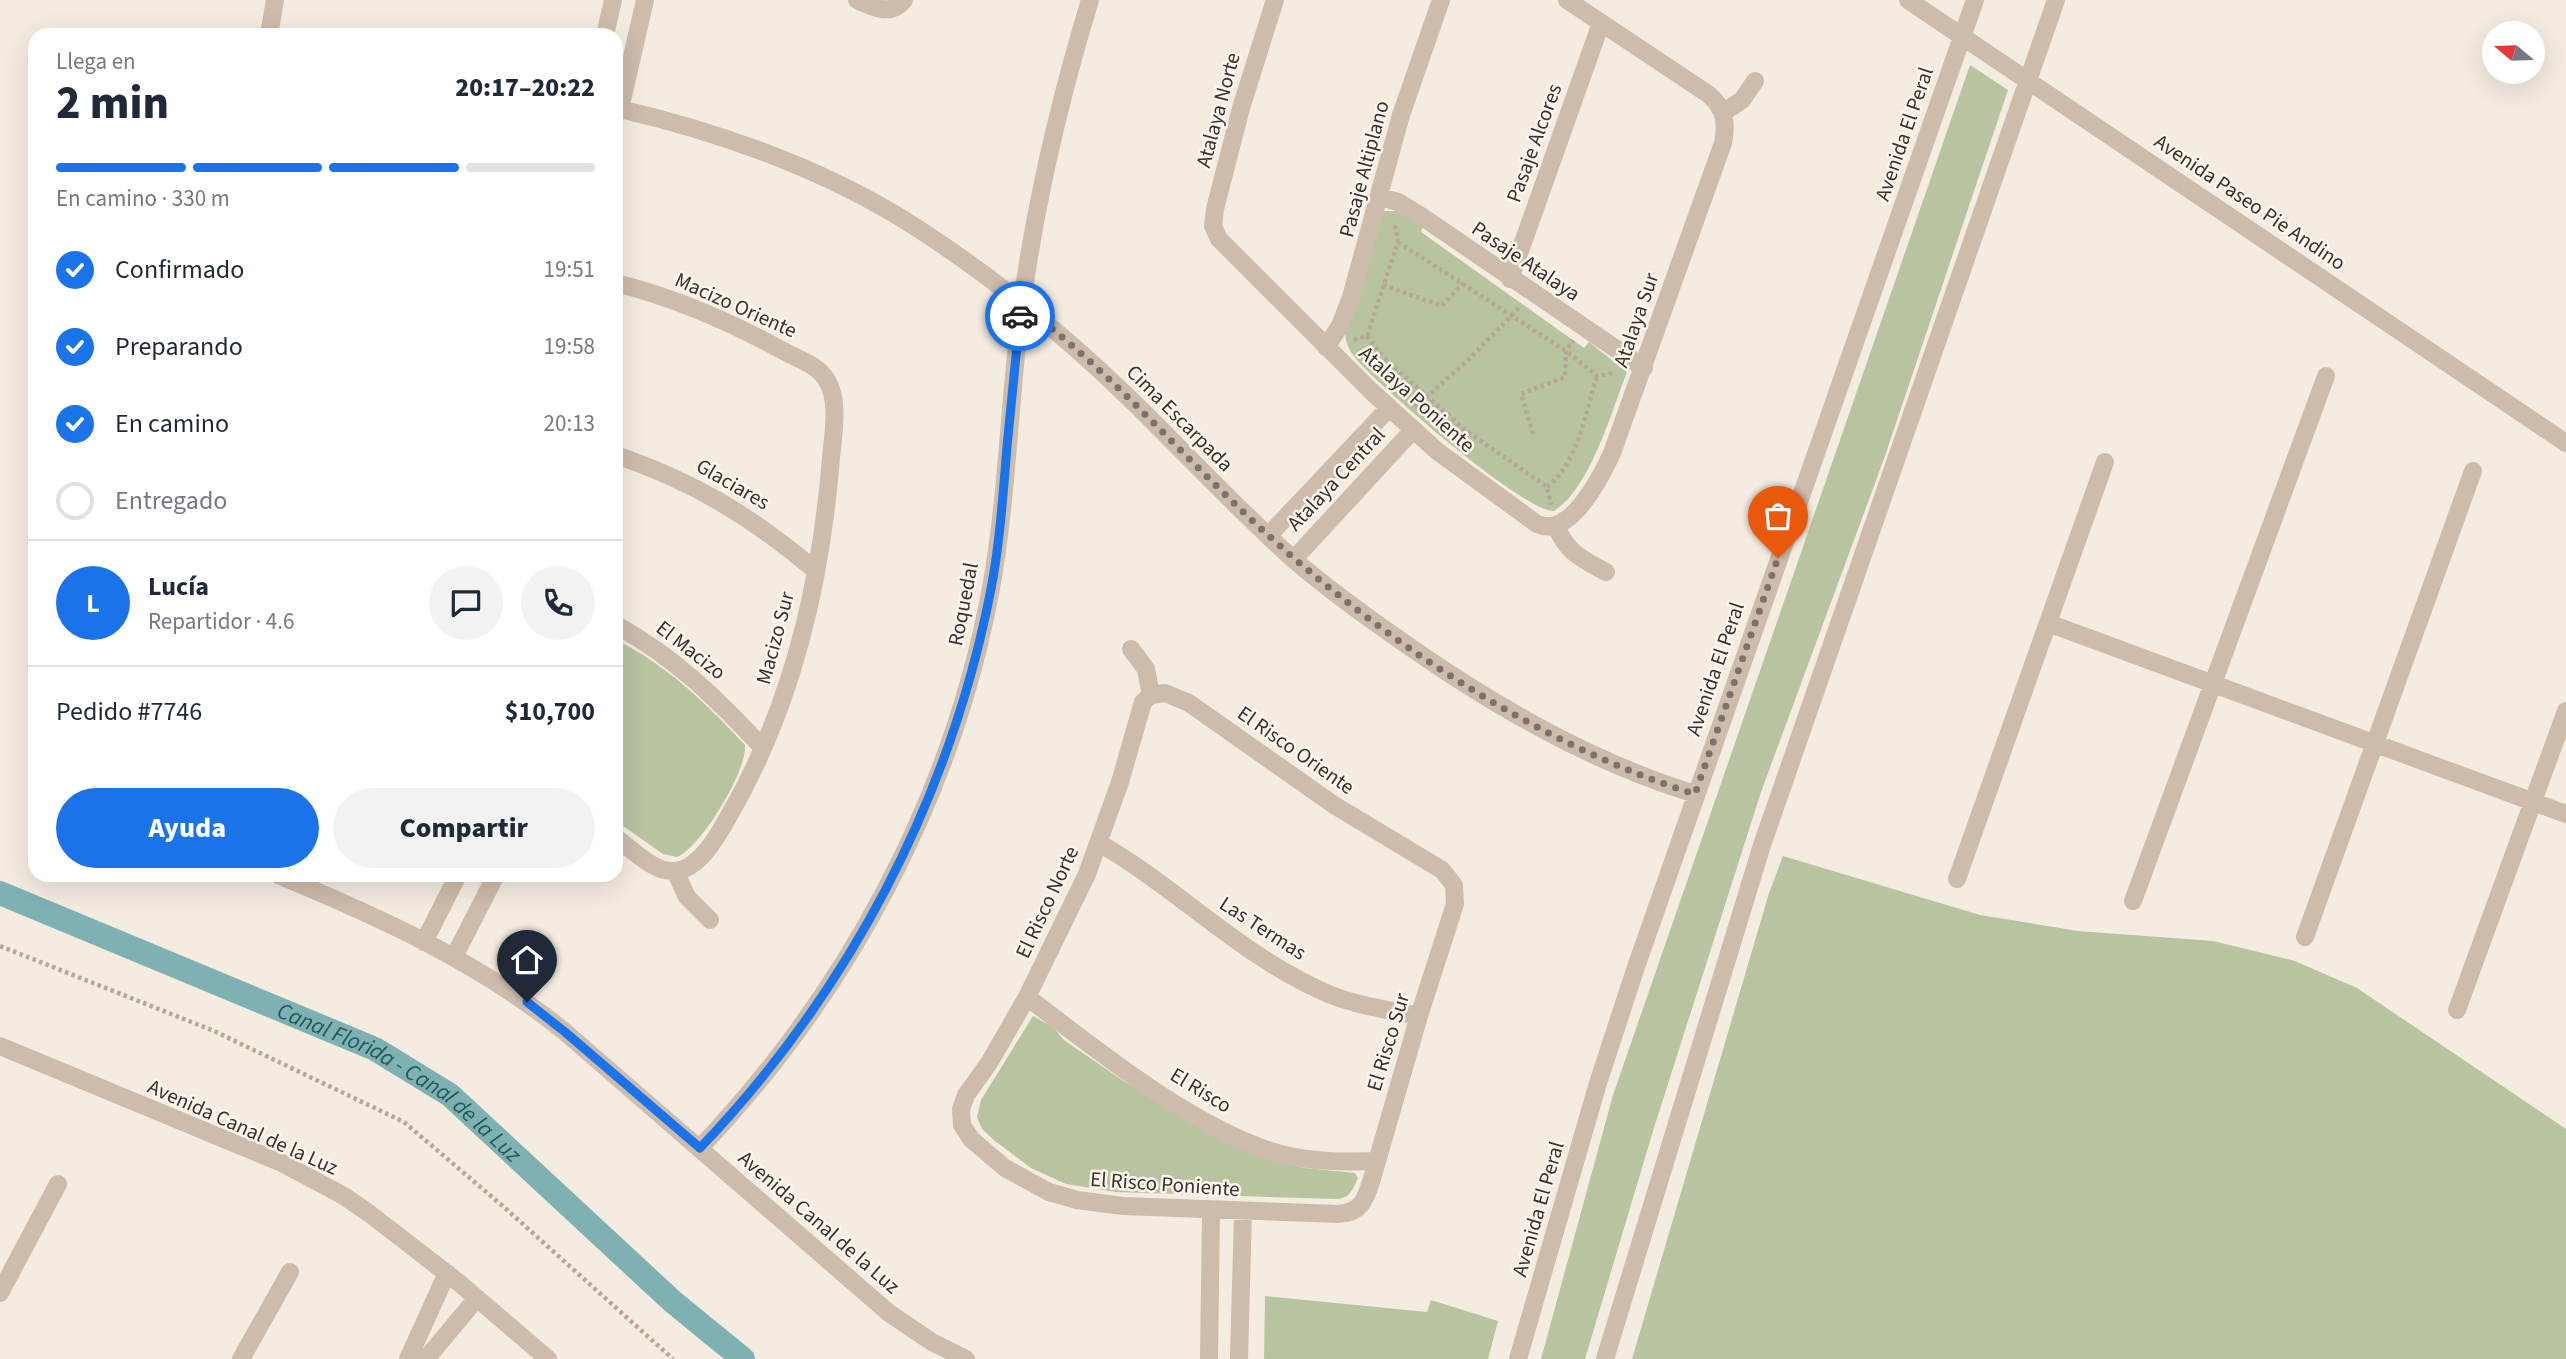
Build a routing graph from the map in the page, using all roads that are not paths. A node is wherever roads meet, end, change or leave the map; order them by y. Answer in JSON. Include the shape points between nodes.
{"nodes":[{"id":1,"x":275,"y":0,"type":"edge"},
{"id":2,"x":614,"y":0,"type":"edge"},
{"id":3,"x":645,"y":0,"type":"edge"},
{"id":4,"x":856,"y":0,"type":"edge"},
{"id":5,"x":1090,"y":0,"type":"edge"},
{"id":6,"x":1275,"y":0,"type":"edge"},
{"id":7,"x":1441,"y":0,"type":"edge"},
{"id":8,"x":1567,"y":0,"type":"edge"},
{"id":9,"x":1908,"y":0,"type":"edge"},
{"id":10,"x":1975,"y":0,"type":"edge"},
{"id":11,"x":2056,"y":0,"type":"edge"},
{"id":12,"x":900,"y":4,"type":"edge"},
{"id":13,"x":1601,"y":23,"type":"junction"},
{"id":14,"x":270,"y":28,"type":"edge"},
{"id":15,"x":607,"y":28,"type":"edge"},
{"id":16,"x":1962,"y":36,"type":"junction"},
{"id":17,"x":2027,"y":80,"type":"junction"},
{"id":18,"x":1755,"y":81,"type":"dead end"},
{"id":19,"x":623,"y":88,"type":"edge"},
{"id":20,"x":623,"y":109,"type":"edge"},
{"id":21,"x":1724,"y":112,"type":"junction"},
{"id":22,"x":1380,"y":197,"type":"junction"},
{"id":23,"x":1215,"y":233,"type":"joint"},
{"id":24,"x":1510,"y":279,"type":"junction"},
{"id":25,"x":623,"y":286,"type":"edge"},
{"id":26,"x":1021,"y":305,"type":"junction"},
{"id":27,"x":1326,"y":347,"type":"junction"},
{"id":28,"x":1644,"y":368,"type":"junction"},
{"id":29,"x":2326,"y":376,"type":"dead end"},
{"id":30,"x":829,"y":383,"type":"joint"},
{"id":31,"x":1401,"y":419,"type":"junction"},
{"id":32,"x":2566,"y":443,"type":"edge"},
{"id":33,"x":623,"y":458,"type":"edge"},
{"id":34,"x":2105,"y":463,"type":"dead end"},
{"id":35,"x":2473,"y":471,"type":"dead end"},
{"id":36,"x":1556,"y":526,"type":"junction"},
{"id":37,"x":1268,"y":536,"type":"junction"},
{"id":38,"x":1294,"y":559,"type":"junction"},
{"id":39,"x":816,"y":571,"type":"junction"},
{"id":40,"x":1606,"y":572,"type":"dead end"},
{"id":41,"x":2048,"y":623,"type":"junction"},
{"id":42,"x":623,"y":629,"type":"edge"},
{"id":43,"x":1131,"y":649,"type":"dead end"},
{"id":44,"x":2212,"y":685,"type":"junction"},
{"id":45,"x":1151,"y":695,"type":"junction"},
{"id":46,"x":2566,"y":710,"type":"edge"},
{"id":47,"x":2374,"y":744,"type":"junction"},
{"id":48,"x":763,"y":748,"type":"junction"},
{"id":49,"x":1695,"y":794,"type":"junction"},
{"id":50,"x":2532,"y":802,"type":"junction"},
{"id":51,"x":2566,"y":814,"type":"edge"},
{"id":52,"x":623,"y":843,"type":"edge"},
{"id":53,"x":1099,"y":843,"type":"junction"},
{"id":54,"x":675,"y":871,"type":"junction"},
{"id":55,"x":1957,"y":879,"type":"dead end"},
{"id":56,"x":295,"y":882,"type":"edge"},
{"id":57,"x":455,"y":882,"type":"edge"},
{"id":58,"x":492,"y":882,"type":"edge"},
{"id":59,"x":1454,"y":885,"type":"joint"},
{"id":60,"x":2133,"y":901,"type":"dead end"},
{"id":61,"x":710,"y":920,"type":"dead end"},
{"id":62,"x":2305,"y":937,"type":"dead end"},
{"id":63,"x":425,"y":942,"type":"junction"},
{"id":64,"x":454,"y":957,"type":"junction"},
{"id":65,"x":1027,"y":997,"type":"junction"},
{"id":66,"x":2457,"y":1010,"type":"dead end"},
{"id":67,"x":1419,"y":1016,"type":"junction"},
{"id":68,"x":0,"y":1046,"type":"edge"},
{"id":69,"x":960,"y":1117,"type":"joint"},
{"id":70,"x":700,"y":1148,"type":"junction"},
{"id":71,"x":1376,"y":1161,"type":"junction"},
{"id":72,"x":58,"y":1184,"type":"dead end"},
{"id":73,"x":1356,"y":1210,"type":"joint"},
{"id":74,"x":1212,"y":1211,"type":"junction"},
{"id":75,"x":1243,"y":1212,"type":"junction"},
{"id":76,"x":290,"y":1272,"type":"dead end"},
{"id":77,"x":447,"y":1273,"type":"junction"},
{"id":78,"x":2,"y":1284,"type":"edge"},
{"id":79,"x":477,"y":1298,"type":"junction"},
{"id":80,"x":241,"y":1359,"type":"edge"},
{"id":81,"x":408,"y":1359,"type":"edge"},
{"id":82,"x":426,"y":1359,"type":"edge"},
{"id":83,"x":548,"y":1359,"type":"edge"},
{"id":84,"x":965,"y":1359,"type":"edge"},
{"id":85,"x":1209,"y":1359,"type":"edge"},
{"id":86,"x":1239,"y":1359,"type":"edge"},
{"id":87,"x":1518,"y":1359,"type":"edge"},
{"id":88,"x":1605,"y":1359,"type":"edge"}],
"edges":[{"from":1,"to":14,"type":"street"},
{"from":2,"to":15,"type":"street"},
{"from":3,"to":19,"type":"street"},
{"from":4,"to":12,"type":"street","via":[[890,10]]},
{"from":5,"to":26,"type":"street","name":"Roquedal","via":[[1044,171]]},
{"from":6,"to":23,"type":"street","name":"Atalaya Norte","via":[[1241,108],[1215,209]]},
{"from":7,"to":22,"type":"street","name":"Pasaje Altiplano","via":[[1401,115]]},
{"from":8,"to":13,"type":"street"},
{"from":9,"to":16,"type":"street","name":"Avenida Paseo Pie Andino"},
{"from":10,"to":16,"type":"street","name":"Avenida El Peral"},
{"from":11,"to":17,"type":"street"},
{"from":13,"to":21,"type":"street","via":[[1708,94]]},
{"from":13,"to":24,"type":"street","name":"Pasaje Alcores"},
{"from":16,"to":17,"type":"street","name":"Avenida Paseo Pie Andino"},
{"from":16,"to":49,"type":"street","name":"Avenida El Peral"},
{"from":17,"to":32,"type":"street","name":"Avenida Paseo Pie Andino"},
{"from":17,"to":88,"type":"street","via":[[1762,845]]},
{"from":18,"to":21,"type":"street","via":[[1742,100]]},
{"from":20,"to":26,"type":"street","name":"Cima Escarpada","via":[[733,142],[858,194],[917,228]]},
{"from":21,"to":28,"type":"street","name":"Atalaya Sur","via":[[1723,143]]},
{"from":22,"to":24,"type":"street","name":"Pasaje Atalaya","via":[[1398,202]]},
{"from":22,"to":27,"type":"street","name":"Pasaje Altiplano","via":[[1351,297]]},
{"from":23,"to":27,"type":"street","name":"Atalaya Poniente"},
{"from":24,"to":28,"type":"street","name":"Pasaje Atalaya"},
{"from":25,"to":30,"type":"street","name":"Macizo Oriente","via":[[715,316],[813,367]]},
{"from":26,"to":37,"type":"street","name":"Cima Escarpada","via":[[1122,391]]},
{"from":26,"to":70,"type":"street","name":"Roquedal","via":[[991,586],[967,689],[938,772],[896,872],[841,970],[762,1077]]},
{"from":27,"to":31,"type":"street","name":"Atalaya Poniente"},
{"from":28,"to":36,"type":"street","name":"Atalaya Sur","via":[[1605,468],[1577,509]]},
{"from":29,"to":44,"type":"street"},
{"from":30,"to":39,"type":"street","name":"Macizo Sur","via":[[832,447]]},
{"from":31,"to":36,"type":"street","name":"Atalaya Poniente","via":[[1453,464],[1530,519],[1542,526]]},
{"from":31,"to":37,"type":"street","name":"Atalaya Central"},
{"from":31,"to":38,"type":"street","name":"Atalaya Central"},
{"from":33,"to":39,"type":"street","name":"Glaciares","via":[[687,483],[740,512]]},
{"from":34,"to":41,"type":"street"},
{"from":35,"to":47,"type":"street"},
{"from":36,"to":40,"type":"street","via":[[1572,552]]},
{"from":37,"to":38,"type":"street","name":"Cima Escarpada"},
{"from":38,"to":49,"type":"street","name":"Cima Escarpada","via":[[1377,625],[1499,704],[1599,757]]},
{"from":39,"to":48,"type":"street","name":"Macizo Sur","via":[[797,654]]},
{"from":41,"to":44,"type":"street"},
{"from":41,"to":55,"type":"street"},
{"from":42,"to":48,"type":"street","name":"El Macizo","via":[[692,675]]},
{"from":43,"to":45,"type":"street","via":[[1146,669]]},
{"from":44,"to":47,"type":"street"},
{"from":44,"to":60,"type":"street"},
{"from":45,"to":53,"type":"street","name":"El Risco Norte","via":[[1141,707]]},
{"from":45,"to":59,"type":"street","name":"El Risco Oriente","via":[[1165,693],[1189,704],[1352,817],[1442,870]]},
{"from":46,"to":50,"type":"street"},
{"from":47,"to":50,"type":"street"},
{"from":47,"to":62,"type":"street"},
{"from":48,"to":54,"type":"street","name":"Macizo Sur","via":[[709,847],[694,863]]},
{"from":49,"to":87,"type":"street","name":"Avenida El Peral","via":[[1598,1083]]},
{"from":50,"to":51,"type":"street"},
{"from":50,"to":66,"type":"street"},
{"from":52,"to":54,"type":"street","via":[[655,866]]},
{"from":53,"to":65,"type":"street","name":"El Risco Norte"},
{"from":53,"to":67,"type":"street","name":"Las Termas","via":[[1302,981],[1348,1001]]},
{"from":54,"to":61,"type":"street","via":[[687,897]]},
{"from":56,"to":63,"type":"street","name":"Avenida Canal de la Luz"},
{"from":57,"to":63,"type":"street"},
{"from":58,"to":64,"type":"street"},
{"from":59,"to":67,"type":"street","name":"El Risco Sur","via":[[1455,904]]},
{"from":63,"to":64,"type":"street","name":"Avenida Canal de la Luz"},
{"from":64,"to":70,"type":"street","name":"Avenida Canal de la Luz","via":[[543,1014]]},
{"from":65,"to":69,"type":"street","name":"El Risco Norte","via":[[966,1095]]},
{"from":65,"to":71,"type":"street","name":"El Risco","via":[[1147,1084],[1230,1134],[1293,1157]]},
{"from":67,"to":71,"type":"street","name":"El Risco Sur"},
{"from":68,"to":77,"type":"street","name":"Avenida Canal de la Luz","via":[[282,1163],[370,1213]]},
{"from":69,"to":74,"type":"street","name":"El Risco Poniente","via":[[979,1146],[1005,1168],[1049,1192],[1100,1204]]},
{"from":70,"to":84,"type":"street","name":"Avenida Canal de la Luz","via":[[889,1313]]},
{"from":71,"to":73,"type":"street","name":"El Risco Sur","via":[[1365,1198]]},
{"from":72,"to":78,"type":"street"},
{"from":73,"to":75,"type":"street","name":"El Risco Poniente","via":[[1338,1214]]},
{"from":74,"to":75,"type":"street","name":"El Risco Poniente"},
{"from":74,"to":85,"type":"street"},
{"from":75,"to":86,"type":"street"},
{"from":76,"to":80,"type":"street"},
{"from":77,"to":79,"type":"street","name":"Avenida Canal de la Luz"},
{"from":77,"to":81,"type":"street"},
{"from":79,"to":82,"type":"street"},
{"from":79,"to":83,"type":"street","name":"Avenida Canal de la Luz"}]}
